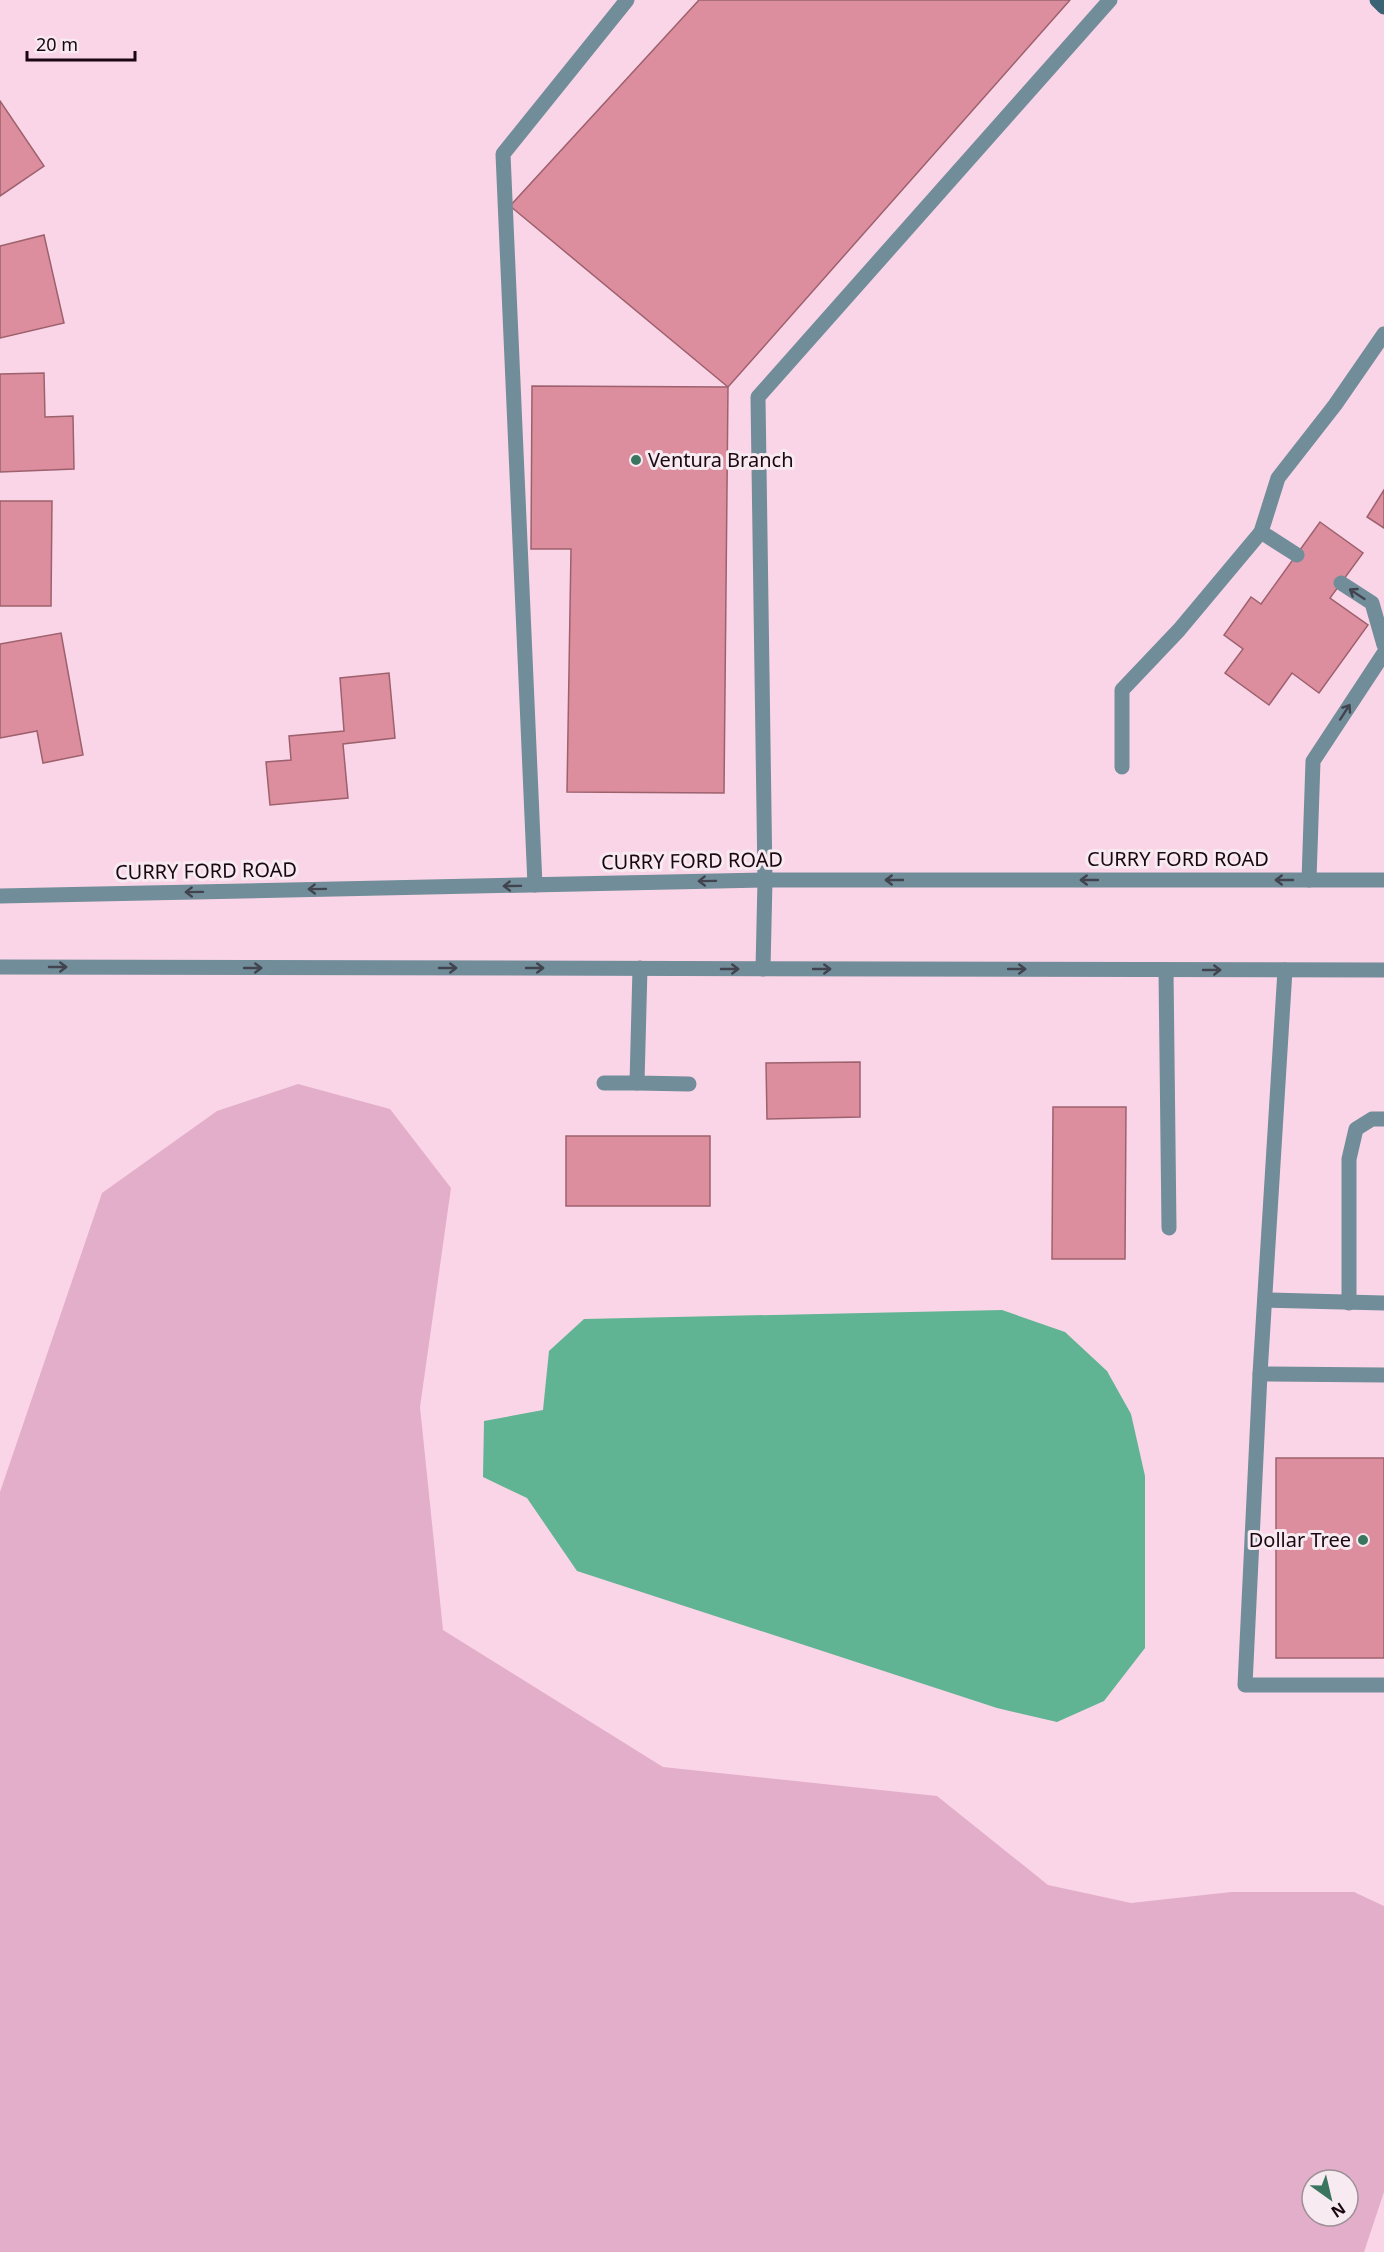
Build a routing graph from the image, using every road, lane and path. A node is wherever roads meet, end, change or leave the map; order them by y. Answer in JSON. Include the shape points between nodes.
{"nodes":[{"id":1,"x":627,"y":0,"type":"edge"},
{"id":2,"x":1110,"y":0,"type":"edge"},
{"id":3,"x":1377,"y":0,"type":"edge"},
{"id":4,"x":1384,"y":7,"type":"edge"},
{"id":5,"x":1384,"y":334,"type":"edge"},
{"id":6,"x":1261,"y":532,"type":"junction"},
{"id":7,"x":1297,"y":555,"type":"dead end"},
{"id":8,"x":1341,"y":584,"type":"dead end"},
{"id":9,"x":1384,"y":645,"type":"edge"},
{"id":10,"x":1384,"y":653,"type":"edge"},
{"id":11,"x":1122,"y":767,"type":"dead end"},
{"id":12,"x":765,"y":880,"type":"junction"},
{"id":13,"x":1309,"y":880,"type":"junction"},
{"id":14,"x":1384,"y":880,"type":"edge"},
{"id":15,"x":535,"y":885,"type":"junction"},
{"id":16,"x":0,"y":896,"type":"edge"},
{"id":17,"x":0,"y":967,"type":"edge"},
{"id":18,"x":640,"y":968,"type":"junction"},
{"id":19,"x":763,"y":969,"type":"junction"},
{"id":20,"x":1166,"y":970,"type":"junction"},
{"id":21,"x":1286,"y":970,"type":"junction"},
{"id":22,"x":1384,"y":970,"type":"edge"},
{"id":23,"x":604,"y":1083,"type":"dead end"},
{"id":24,"x":637,"y":1083,"type":"junction"},
{"id":25,"x":689,"y":1084,"type":"dead end"},
{"id":26,"x":1384,"y":1119,"type":"edge"},
{"id":27,"x":1169,"y":1228,"type":"dead end"},
{"id":28,"x":1265,"y":1300,"type":"junction"},
{"id":29,"x":1349,"y":1303,"type":"junction"},
{"id":30,"x":1384,"y":1303,"type":"edge"},
{"id":31,"x":1260,"y":1374,"type":"junction"},
{"id":32,"x":1384,"y":1376,"type":"edge"},
{"id":33,"x":1384,"y":1685,"type":"edge"}],
"edges":[{"from":1,"to":15,"type":"street","via":[[503,154]]},
{"from":2,"to":12,"type":"street","via":[[758,397]]},
{"from":3,"to":4,"type":"main road"},
{"from":5,"to":6,"type":"street","via":[[1278,478]]},
{"from":6,"to":7,"type":"street"},
{"from":6,"to":11,"type":"street","via":[[1179,630],[1122,690]]},
{"from":9,"to":8,"type":"street","one_way":true,"via":[[1372,603]]},
{"from":13,"to":10,"type":"street","one_way":true,"via":[[1313,761]]},
{"from":13,"to":12,"type":"street","name":"CURRY FORD ROAD","one_way":true},
{"from":12,"to":15,"type":"street","name":"CURRY FORD ROAD","one_way":true},
{"from":12,"to":19,"type":"street"},
{"from":13,"to":14,"type":"street","name":"CURRY FORD ROAD"},
{"from":15,"to":16,"type":"street","name":"CURRY FORD ROAD","one_way":true},
{"from":17,"to":18,"type":"street","one_way":true},
{"from":18,"to":19,"type":"street","one_way":true},
{"from":18,"to":24,"type":"street"},
{"from":19,"to":20,"type":"street","one_way":true},
{"from":20,"to":21,"type":"street","one_way":true},
{"from":20,"to":27,"type":"street"},
{"from":21,"to":22,"type":"street"},
{"from":21,"to":28,"type":"street"},
{"from":23,"to":24,"type":"street"},
{"from":24,"to":25,"type":"street"},
{"from":26,"to":29,"type":"street","via":[[1372,1119],[1356,1129],[1349,1159]]},
{"from":28,"to":29,"type":"street"},
{"from":28,"to":31,"type":"street"},
{"from":29,"to":30,"type":"street"},
{"from":31,"to":32,"type":"street"},
{"from":31,"to":33,"type":"street","via":[[1245,1685]]}]}
